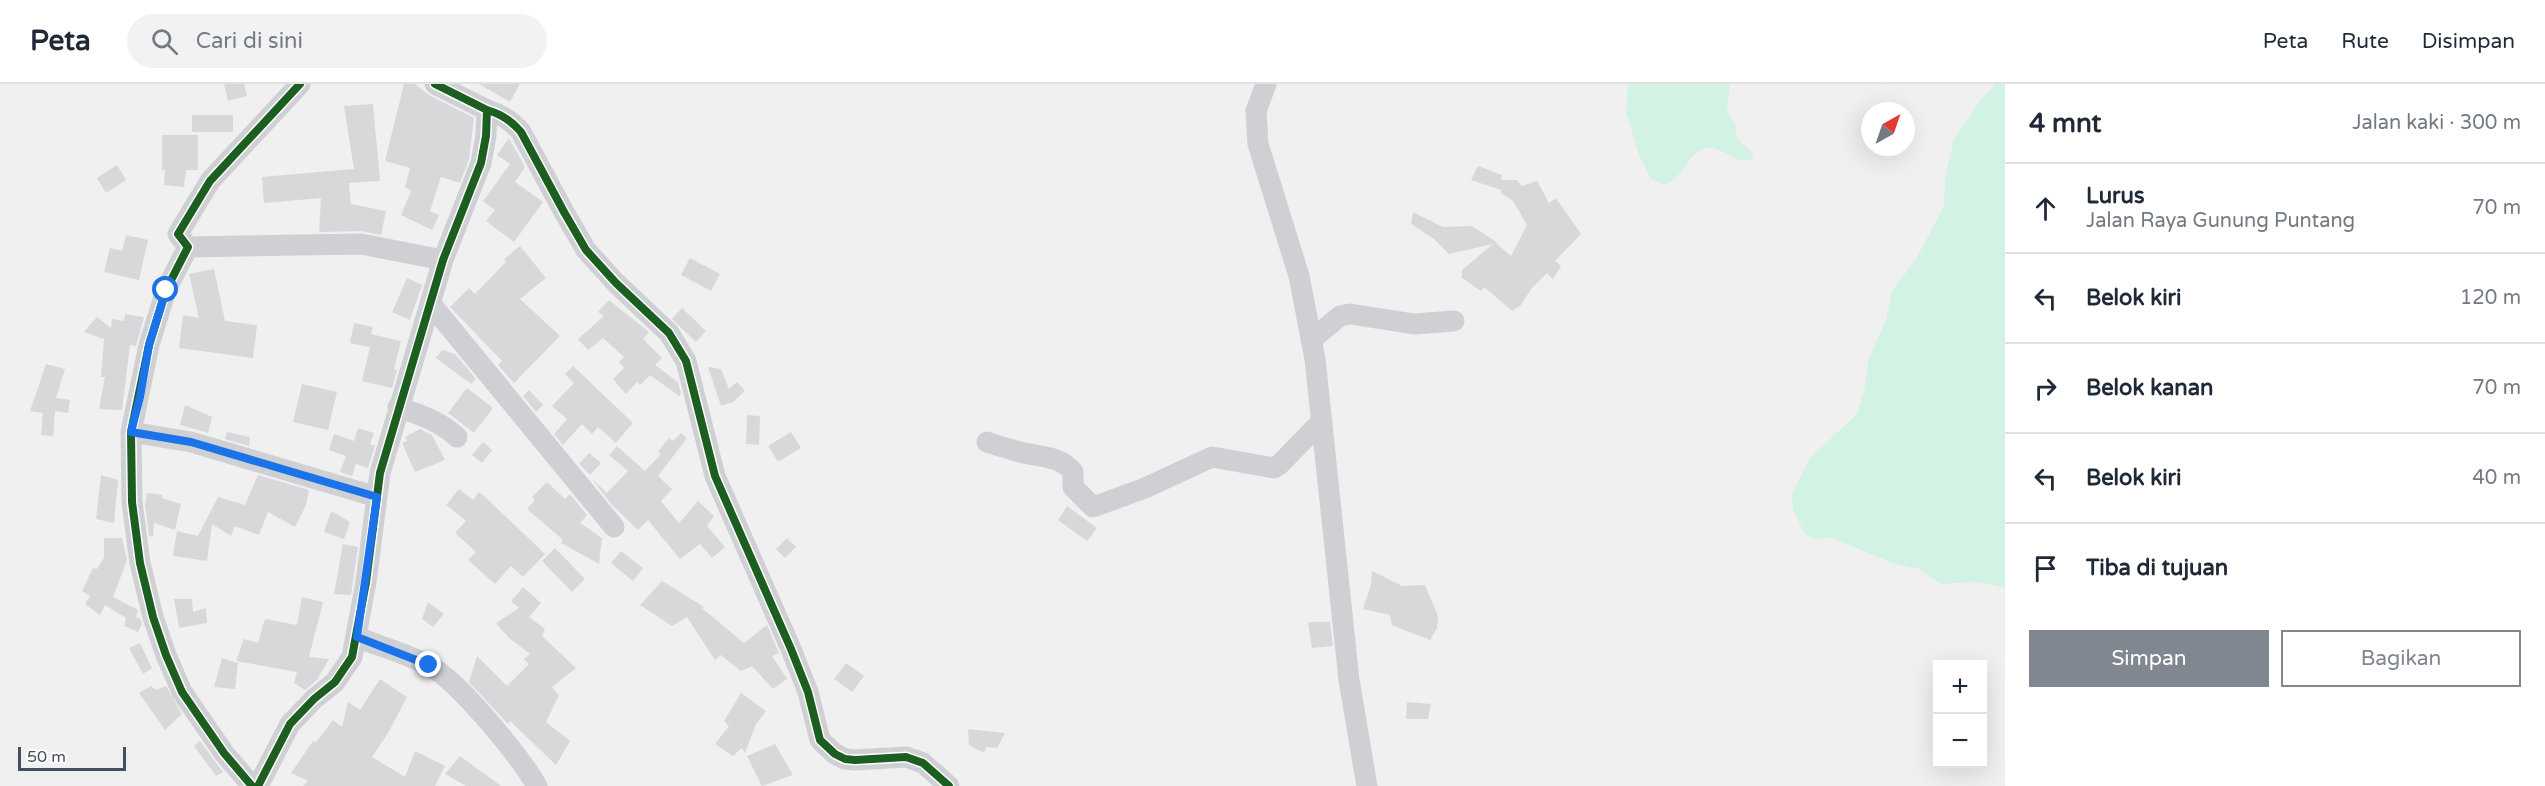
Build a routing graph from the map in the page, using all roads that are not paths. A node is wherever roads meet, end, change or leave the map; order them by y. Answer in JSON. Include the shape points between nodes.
{"nodes":[{"id":1,"x":300,"y":84,"type":"edge"},
{"id":2,"x":435,"y":84,"type":"edge"},
{"id":3,"x":1266,"y":84,"type":"edge"},
{"id":4,"x":487,"y":110,"type":"junction"},
{"id":5,"x":188,"y":247,"type":"junction"},
{"id":6,"x":443,"y":260,"type":"junction"},
{"id":7,"x":430,"y":303,"type":"junction"},
{"id":8,"x":1454,"y":321,"type":"dead end"},
{"id":9,"x":1311,"y":340,"type":"junction"},
{"id":10,"x":398,"y":407,"type":"junction"},
{"id":11,"x":1322,"y":421,"type":"junction"},
{"id":12,"x":131,"y":432,"type":"junction"},
{"id":13,"x":457,"y":437,"type":"dead end"},
{"id":14,"x":987,"y":442,"type":"dead end"},
{"id":15,"x":377,"y":497,"type":"junction"},
{"id":16,"x":614,"y":526,"type":"dead end"},
{"id":17,"x":357,"y":637,"type":"junction"},
{"id":18,"x":252,"y":786,"type":"edge"},
{"id":19,"x":258,"y":786,"type":"edge"},
{"id":20,"x":537,"y":786,"type":"edge"},
{"id":21,"x":949,"y":786,"type":"edge"},
{"id":22,"x":1367,"y":786,"type":"edge"}],
"edges":[{"from":1,"to":5,"type":"street","via":[[210,181],[178,234]]},
{"from":2,"to":4,"type":"street"},
{"from":3,"to":9,"type":"street","via":[[1256,111],[1258,144],[1299,276]]},
{"from":4,"to":6,"type":"street","via":[[481,163]]},
{"from":4,"to":21,"type":"street","via":[[499,113],[521,132],[586,250],[669,333],[686,361],[715,477],[791,649],[808,692],[820,740],[845,759],[906,757],[922,763]]},
{"from":5,"to":6,"type":"street","via":[[361,244]]},
{"from":5,"to":12,"type":"street","via":[[166,290],[149,345]]},
{"from":6,"to":7,"type":"street"},
{"from":7,"to":10,"type":"street"},
{"from":7,"to":16,"type":"street"},
{"from":8,"to":9,"type":"street","via":[[1414,324],[1350,314],[1340,316]]},
{"from":9,"to":11,"type":"street"},
{"from":10,"to":13,"type":"street","via":[[435,421]]},
{"from":10,"to":15,"type":"street"},
{"from":11,"to":14,"type":"street","via":[[1274,468],[1212,457],[1093,507],[1073,487],[1073,472],[1068,467],[1046,455]]},
{"from":11,"to":22,"type":"street","via":[[1349,680]]},
{"from":12,"to":15,"type":"street","via":[[191,442]]},
{"from":12,"to":18,"type":"street","via":[[132,502],[140,563],[153,617],[182,692]]},
{"from":15,"to":17,"type":"street"},
{"from":17,"to":19,"type":"street","via":[[344,671],[290,724]]},
{"from":17,"to":20,"type":"street","via":[[429,665],[443,675],[498,735]]}]}
